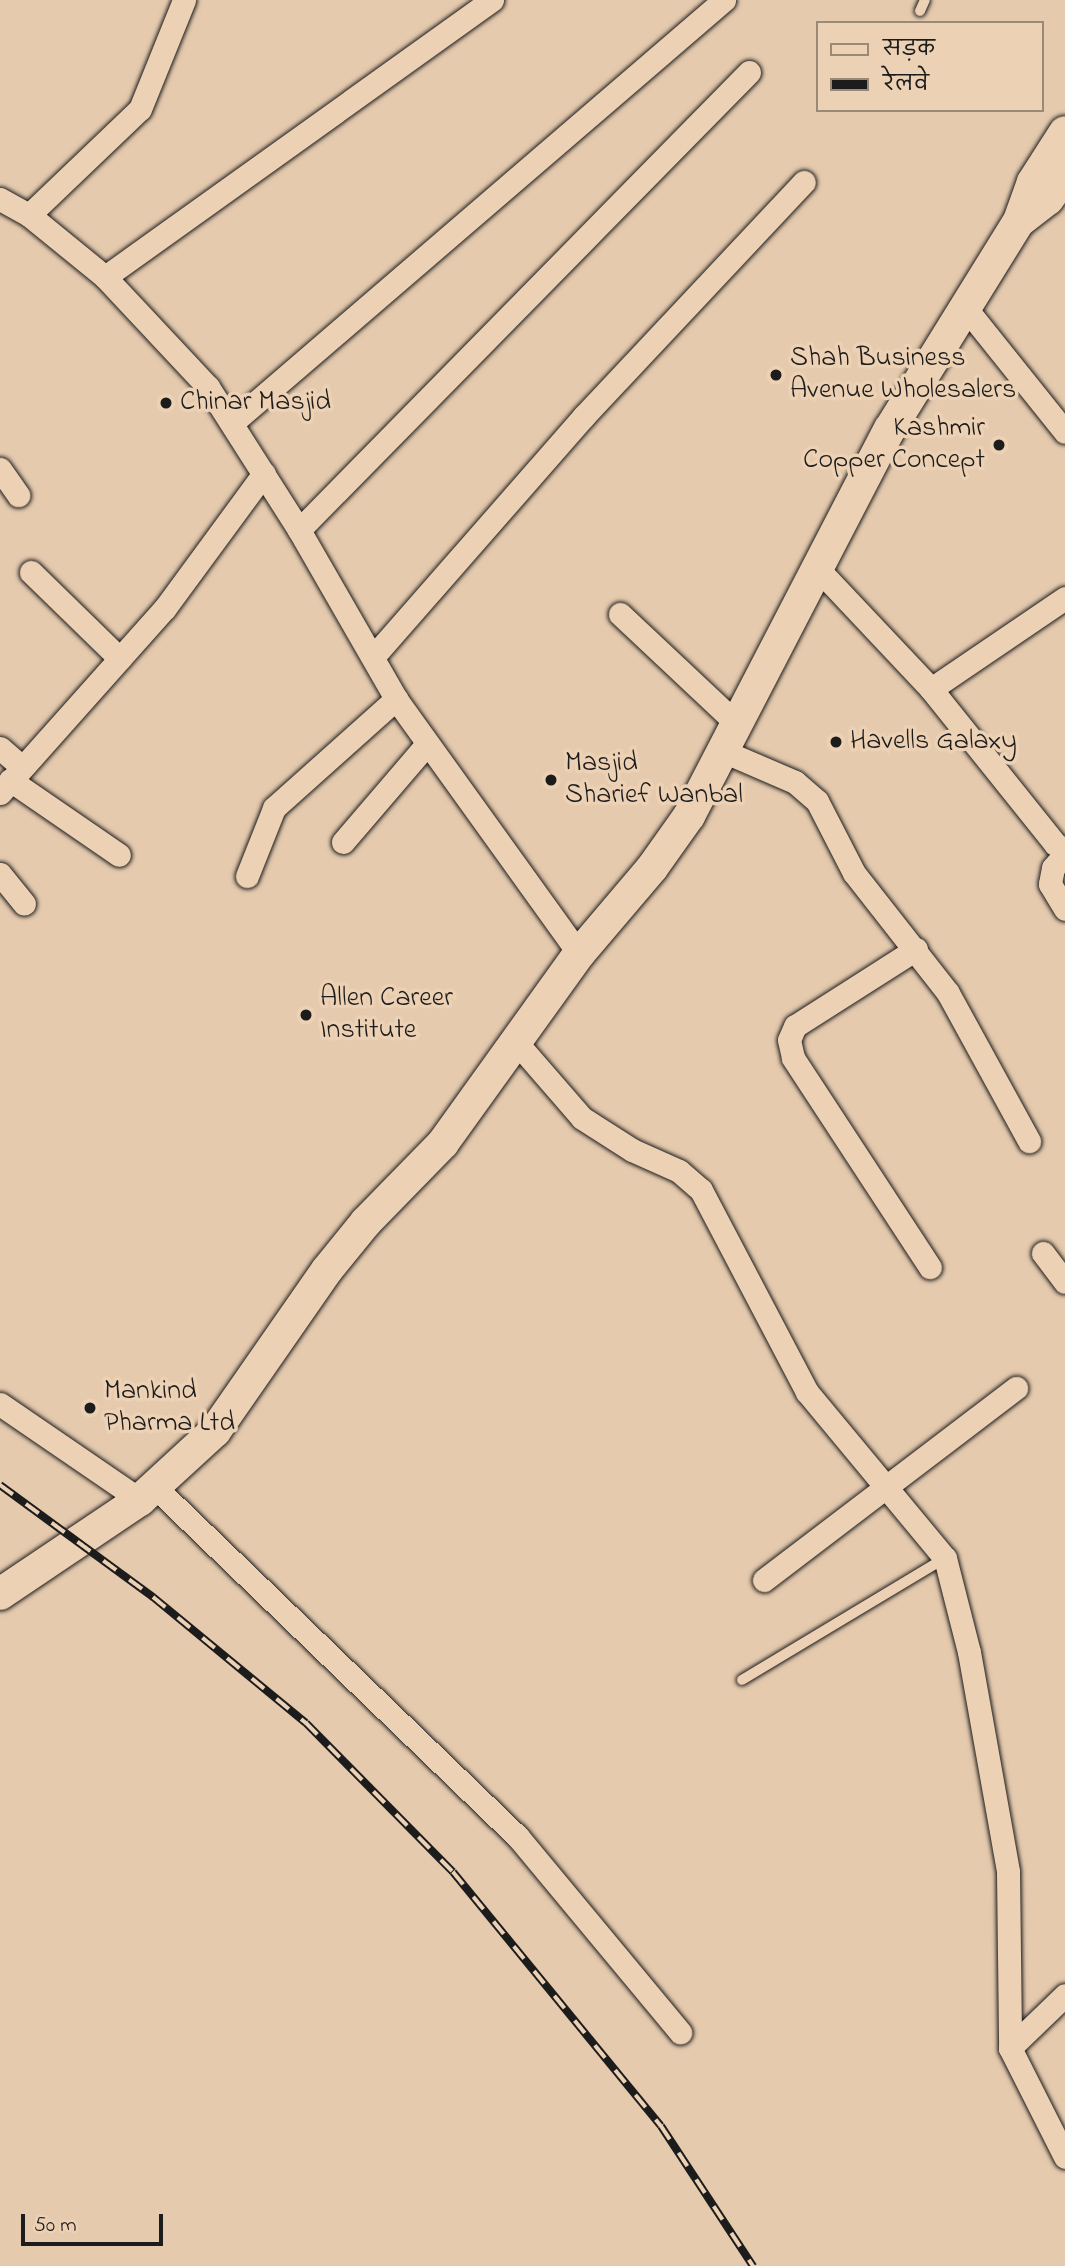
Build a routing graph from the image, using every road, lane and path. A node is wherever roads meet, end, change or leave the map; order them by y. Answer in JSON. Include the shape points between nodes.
{"nodes":[{"id":1,"x":184,"y":0,"type":"edge"},
{"id":2,"x":492,"y":0,"type":"edge"},
{"id":3,"x":724,"y":0,"type":"edge"},
{"id":4,"x":925,"y":0,"type":"edge"},
{"id":5,"x":920,"y":11,"type":"dead end"},
{"id":6,"x":749,"y":72,"type":"dead end"},
{"id":7,"x":1065,"y":132,"type":"edge"},
{"id":8,"x":1065,"y":176,"type":"edge"},
{"id":9,"x":804,"y":182,"type":"dead end"},
{"id":10,"x":0,"y":199,"type":"edge"},
{"id":11,"x":29,"y":215,"type":"junction"},
{"id":12,"x":1019,"y":221,"type":"junction"},
{"id":13,"x":105,"y":277,"type":"junction"},
{"id":14,"x":964,"y":306,"type":"junction"},
{"id":15,"x":232,"y":423,"type":"junction"},
{"id":16,"x":1065,"y":432,"type":"edge"},
{"id":17,"x":0,"y":469,"type":"edge"},
{"id":18,"x":264,"y":473,"type":"junction"},
{"id":19,"x":18,"y":495,"type":"dead end"},
{"id":20,"x":299,"y":530,"type":"junction"},
{"id":21,"x":819,"y":570,"type":"junction"},
{"id":22,"x":31,"y":572,"type":"dead end"},
{"id":23,"x":1065,"y":598,"type":"edge"},
{"id":24,"x":620,"y":614,"type":"dead end"},
{"id":25,"x":373,"y":657,"type":"junction"},
{"id":26,"x":120,"y":659,"type":"junction"},
{"id":27,"x":931,"y":689,"type":"junction"},
{"id":28,"x":396,"y":699,"type":"junction"},
{"id":29,"x":730,"y":738,"type":"junction"},
{"id":30,"x":427,"y":744,"type":"junction"},
{"id":31,"x":0,"y":748,"type":"edge"},
{"id":32,"x":10,"y":780,"type":"edge"},
{"id":33,"x":343,"y":842,"type":"dead end"},
{"id":34,"x":1065,"y":852,"type":"edge"},
{"id":35,"x":120,"y":855,"type":"dead end"},
{"id":36,"x":0,"y":874,"type":"edge"},
{"id":37,"x":247,"y":876,"type":"dead end"},
{"id":38,"x":24,"y":904,"type":"dead end"},
{"id":39,"x":1065,"y":909,"type":"edge"},
{"id":40,"x":916,"y":949,"type":"junction"},
{"id":41,"x":579,"y":954,"type":"junction"},
{"id":42,"x":517,"y":1043,"type":"junction"},
{"id":43,"x":1029,"y":1141,"type":"dead end"},
{"id":44,"x":1043,"y":1253,"type":"dead end"},
{"id":45,"x":930,"y":1267,"type":"dead end"},
{"id":46,"x":1065,"y":1282,"type":"edge"},
{"id":47,"x":1016,"y":1388,"type":"dead end"},
{"id":48,"x":0,"y":1404,"type":"edge"},
{"id":49,"x":886,"y":1488,"type":"junction"},
{"id":50,"x":148,"y":1493,"type":"junction"},
{"id":51,"x":945,"y":1558,"type":"junction"},
{"id":52,"x":764,"y":1580,"type":"dead end"},
{"id":53,"x":0,"y":1594,"type":"edge"},
{"id":54,"x":742,"y":1680,"type":"dead end"},
{"id":55,"x":1065,"y":1995,"type":"edge"},
{"id":56,"x":680,"y":2032,"type":"dead end"},
{"id":57,"x":1010,"y":2049,"type":"junction"},
{"id":58,"x":1065,"y":2157,"type":"edge"}],
"edges":[{"from":1,"to":11,"type":"street","via":[[140,109]]},
{"from":2,"to":13,"type":"street"},
{"from":3,"to":15,"type":"street"},
{"from":4,"to":5,"type":"lane"},
{"from":6,"to":20,"type":"street"},
{"from":7,"to":12,"type":"main road","via":[[1034,182]]},
{"from":8,"to":12,"type":"main road","via":[[1048,199]]},
{"from":9,"to":25,"type":"street","via":[[584,416]]},
{"from":10,"to":11,"type":"street"},
{"from":11,"to":13,"type":"street"},
{"from":12,"to":14,"type":"main road"},
{"from":13,"to":15,"type":"street","via":[[187,361]]},
{"from":14,"to":16,"type":"street"},
{"from":14,"to":21,"type":"main road","via":[[890,429]]},
{"from":15,"to":18,"type":"street"},
{"from":17,"to":19,"type":"street"},
{"from":18,"to":20,"type":"street"},
{"from":18,"to":26,"type":"street","via":[[165,608]]},
{"from":20,"to":25,"type":"street"},
{"from":21,"to":27,"type":"street"},
{"from":21,"to":29,"type":"main road"},
{"from":22,"to":26,"type":"street"},
{"from":23,"to":27,"type":"street"},
{"from":24,"to":29,"type":"street"},
{"from":25,"to":28,"type":"street"},
{"from":26,"to":32,"type":"street"},
{"from":27,"to":34,"type":"street"},
{"from":28,"to":30,"type":"street"},
{"from":28,"to":37,"type":"street","via":[[274,808]]},
{"from":29,"to":40,"type":"street","via":[[807,790],[825,813],[854,873]]},
{"from":29,"to":41,"type":"main road","via":[[682,827]]},
{"from":30,"to":33,"type":"street"},
{"from":30,"to":41,"type":"street"},
{"from":31,"to":32,"type":"street"},
{"from":32,"to":35,"type":"street"},
{"from":34,"to":39,"type":"street","via":[[1053,868],[1050,884]]},
{"from":36,"to":38,"type":"street"},
{"from":40,"to":43,"type":"street","via":[[948,993]]},
{"from":40,"to":45,"type":"street","via":[[795,1026],[789,1040],[793,1058]]},
{"from":41,"to":42,"type":"main road"},
{"from":42,"to":49,"type":"street","via":[[582,1118],[632,1150],[679,1171],[701,1189],[807,1392]]},
{"from":42,"to":50,"type":"main road","via":[[443,1143],[366,1222],[327,1270],[215,1431]]},
{"from":44,"to":46,"type":"street"},
{"from":47,"to":49,"type":"street"},
{"from":48,"to":50,"type":"street"},
{"from":49,"to":51,"type":"street"},
{"from":49,"to":52,"type":"street"},
{"from":50,"to":53,"type":"main road"},
{"from":50,"to":56,"type":"street","via":[[518,1837]]},
{"from":51,"to":54,"type":"lane"},
{"from":51,"to":57,"type":"street","via":[[969,1652],[1007,1872]]},
{"from":55,"to":57,"type":"street"},
{"from":57,"to":58,"type":"street"}]}
